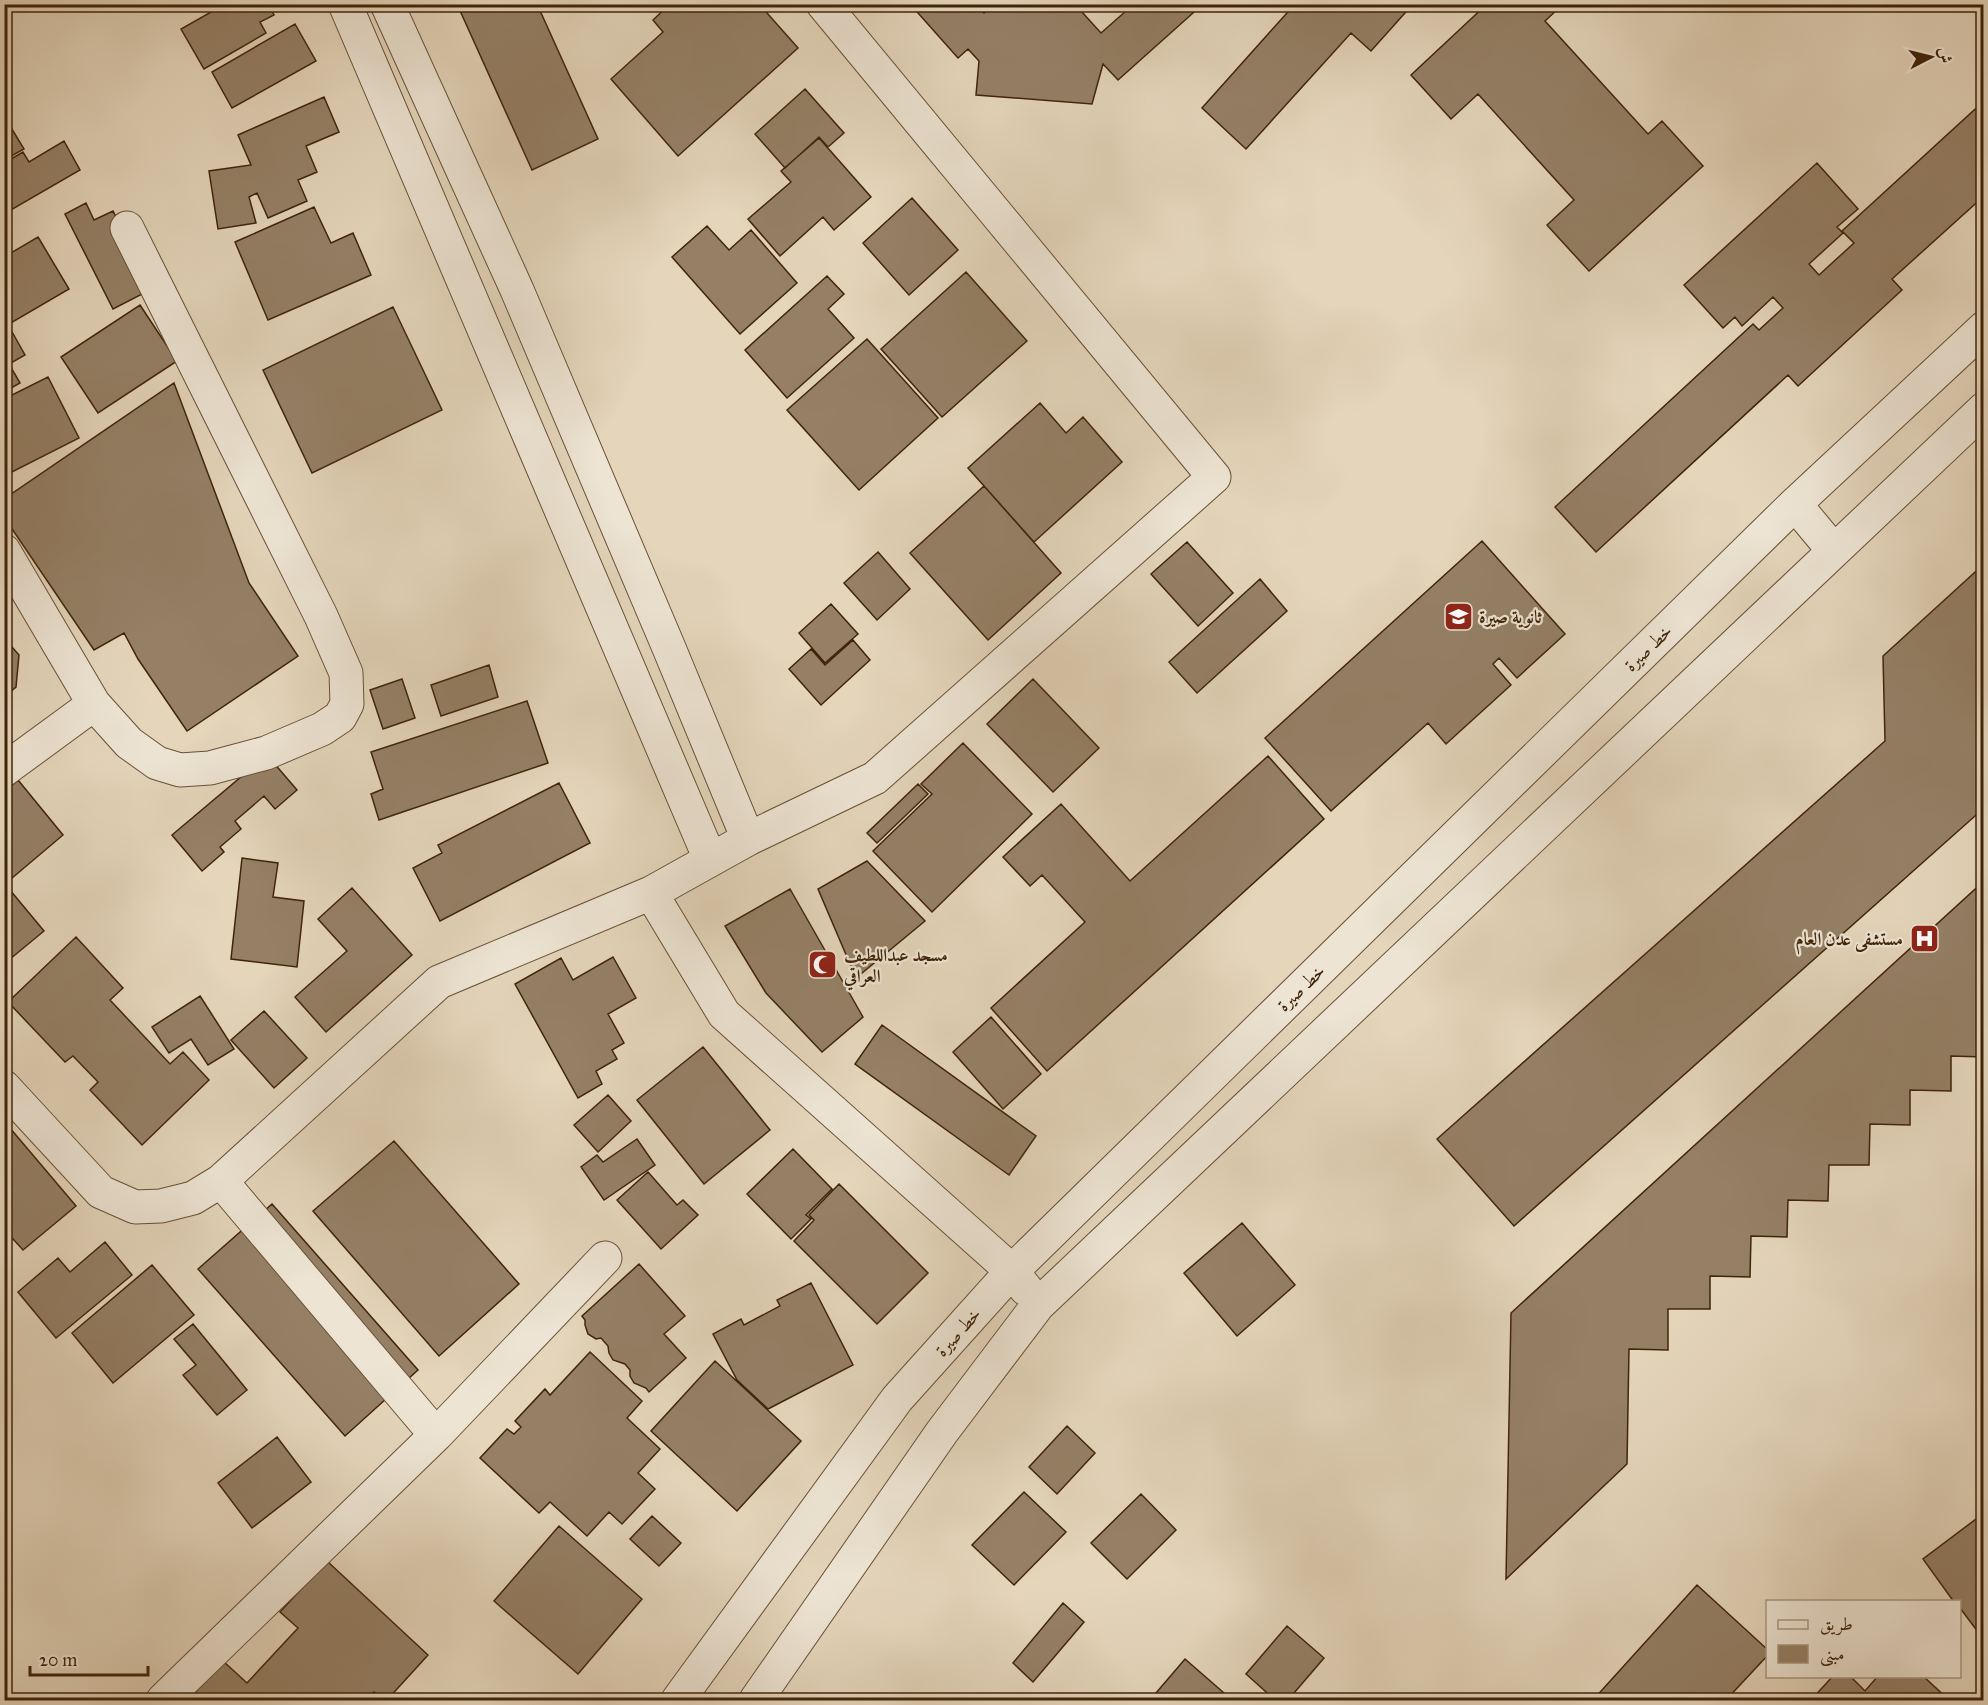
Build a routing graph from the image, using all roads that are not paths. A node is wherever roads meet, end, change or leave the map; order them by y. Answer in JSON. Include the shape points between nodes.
{"nodes":[{"id":1,"x":345,"y":4,"type":"edge"},
{"id":2,"x":387,"y":4,"type":"edge"},
{"id":3,"x":823,"y":4,"type":"edge"},
{"id":4,"x":127,"y":228,"type":"dead end"},
{"id":5,"x":1983,"y":328,"type":"edge"},
{"id":6,"x":1983,"y":409,"type":"edge"},
{"id":7,"x":1795,"y":504,"type":"junction"},
{"id":8,"x":4,"y":551,"type":"edge"},
{"id":9,"x":1834,"y":551,"type":"junction"},
{"id":10,"x":94,"y":704,"type":"junction"},
{"id":11,"x":4,"y":770,"type":"edge"},
{"id":12,"x":748,"y":839,"type":"junction"},
{"id":13,"x":710,"y":859,"type":"junction"},
{"id":14,"x":651,"y":893,"type":"junction"},
{"id":15,"x":6,"y":1092,"type":"edge"},
{"id":16,"x":221,"y":1181,"type":"junction"},
{"id":17,"x":605,"y":1258,"type":"dead end"},
{"id":18,"x":1012,"y":1271,"type":"junction"},
{"id":19,"x":1038,"y":1305,"type":"junction"},
{"id":20,"x":436,"y":1435,"type":"junction"},
{"id":21,"x":163,"y":1701,"type":"edge"},
{"id":22,"x":678,"y":1701,"type":"edge"},
{"id":23,"x":756,"y":1701,"type":"edge"}],
"edges":[{"from":1,"to":13,"type":"street"},
{"from":2,"to":12,"type":"street","via":[[517,290]]},
{"from":3,"to":12,"type":"street","via":[[1214,477],[875,778]]},
{"from":4,"to":10,"type":"street","via":[[321,616],[346,673],[346,704],[340,717],[322,729],[266,753],[210,768],[180,770],[157,763],[129,742]]},
{"from":5,"to":7,"type":"street","name":"خط صيرة"},
{"from":6,"to":9,"type":"street"},
{"from":7,"to":9,"type":"street"},
{"from":7,"to":18,"type":"street","name":"خط صيرة"},
{"from":8,"to":10,"type":"street"},
{"from":9,"to":19,"type":"street"},
{"from":10,"to":11,"type":"street"},
{"from":12,"to":13,"type":"street"},
{"from":13,"to":14,"type":"street"},
{"from":14,"to":16,"type":"street","via":[[439,982]]},
{"from":14,"to":18,"type":"street","via":[[724,1014]]},
{"from":15,"to":16,"type":"street","via":[[101,1192],[135,1208],[193,1198]]},
{"from":16,"to":20,"type":"street"},
{"from":17,"to":20,"type":"street"},
{"from":18,"to":19,"type":"street"},
{"from":18,"to":22,"type":"street","name":"خط صيرة","via":[[897,1399]]},
{"from":19,"to":23,"type":"street","via":[[942,1432]]},
{"from":20,"to":21,"type":"street"}]}
